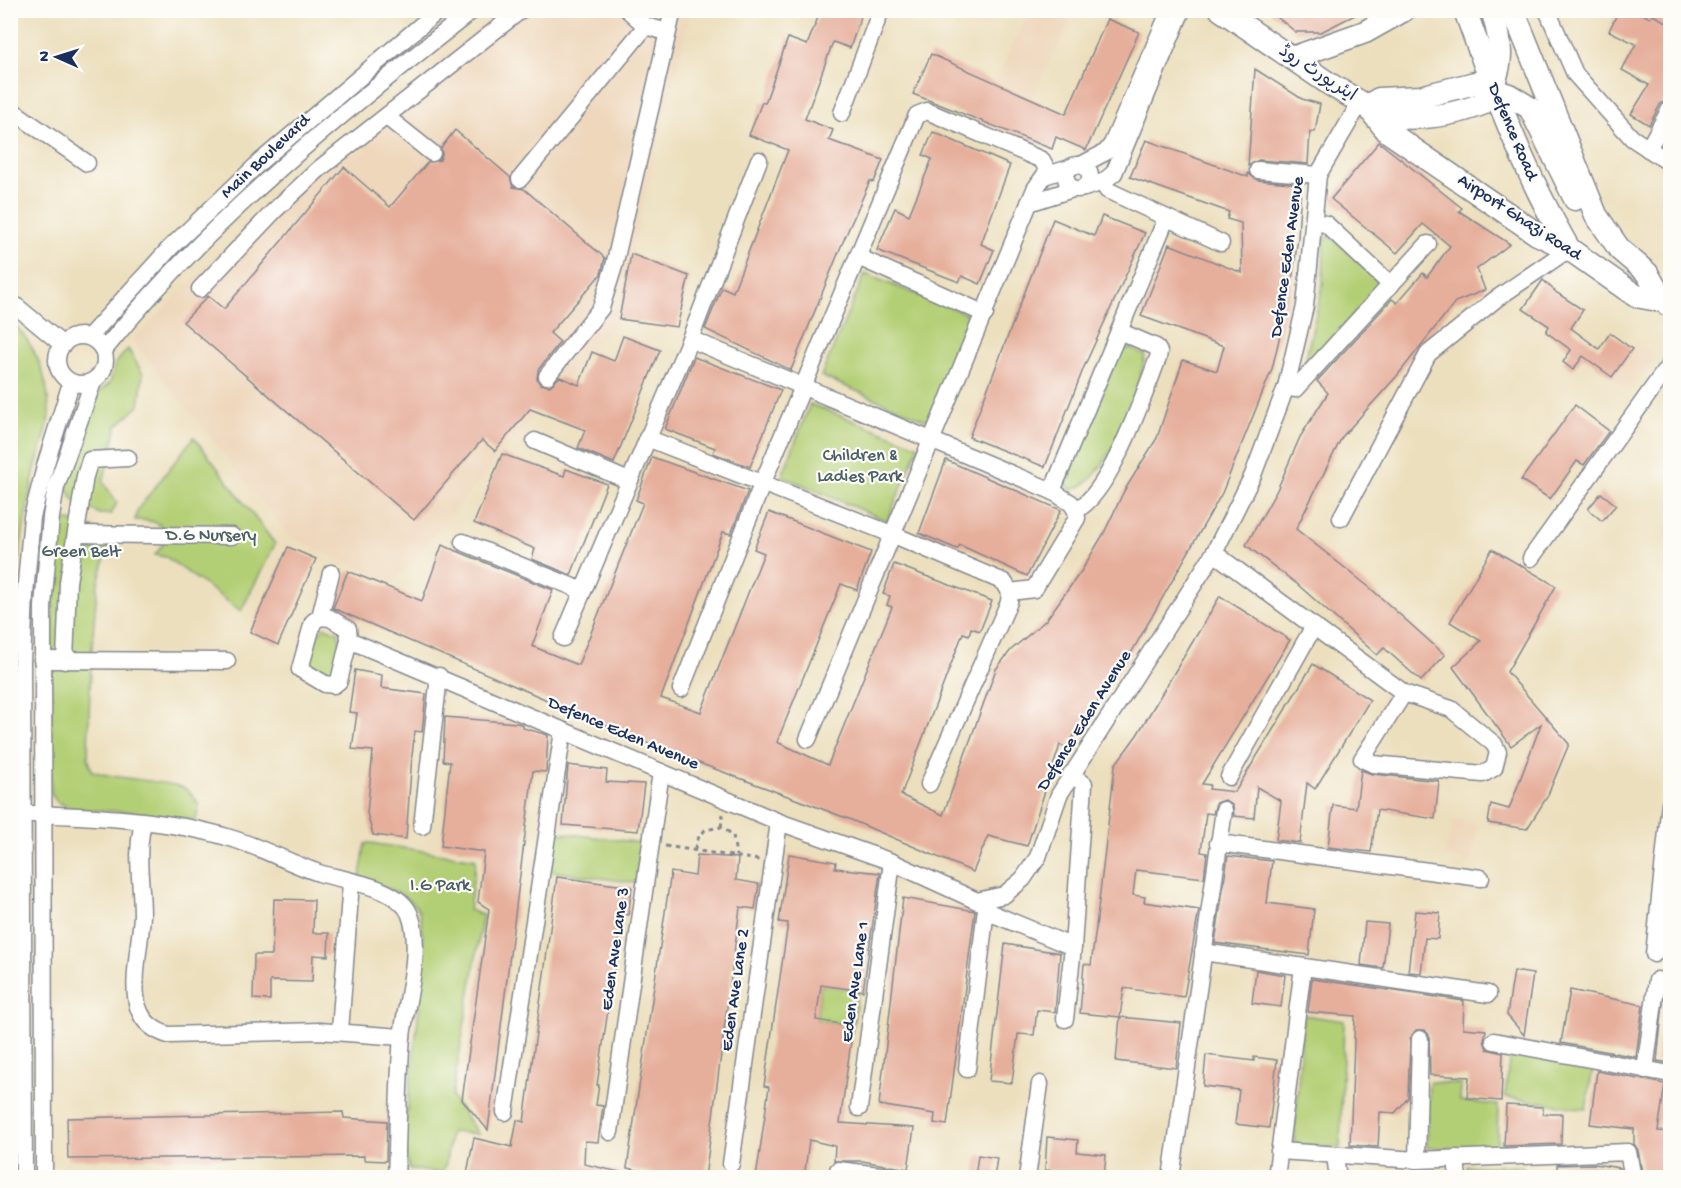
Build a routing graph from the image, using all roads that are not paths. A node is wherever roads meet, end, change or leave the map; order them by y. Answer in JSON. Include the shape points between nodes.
{"nodes":[{"id":1,"x":439,"y":10,"type":"edge"},
{"id":2,"x":473,"y":10,"type":"edge"},
{"id":3,"x":521,"y":10,"type":"edge"},
{"id":4,"x":628,"y":10,"type":"edge"},
{"id":5,"x":672,"y":10,"type":"edge"},
{"id":6,"x":881,"y":10,"type":"edge"},
{"id":7,"x":1170,"y":10,"type":"edge"},
{"id":8,"x":1182,"y":10,"type":"edge"},
{"id":9,"x":1221,"y":10,"type":"edge"},
{"id":10,"x":1404,"y":10,"type":"edge"},
{"id":11,"x":1465,"y":10,"type":"edge"},
{"id":12,"x":1492,"y":10,"type":"edge"},
{"id":13,"x":1513,"y":10,"type":"edge"},
{"id":14,"x":1547,"y":10,"type":"edge"},
{"id":15,"x":646,"y":26,"type":"junction"},
{"id":16,"x":667,"y":32,"type":"junction"},
{"id":17,"x":1292,"y":58,"type":"junction"},
{"id":18,"x":1492,"y":87,"type":"junction"},
{"id":19,"x":1367,"y":108,"type":"junction"},
{"id":20,"x":10,"y":109,"type":"edge"},
{"id":21,"x":1671,"y":109,"type":"edge"},
{"id":22,"x":842,"y":113,"type":"dead end"},
{"id":23,"x":388,"y":118,"type":"junction"},
{"id":24,"x":1648,"y":149,"type":"junction"},
{"id":25,"x":432,"y":153,"type":"dead end"},
{"id":26,"x":759,"y":160,"type":"dead end"},
{"id":27,"x":87,"y":163,"type":"dead end"},
{"id":28,"x":1671,"y":163,"type":"edge"},
{"id":29,"x":1075,"y":167,"type":"junction"},
{"id":30,"x":1258,"y":170,"type":"dead end"},
{"id":31,"x":1049,"y":173,"type":"junction"},
{"id":32,"x":1318,"y":175,"type":"junction"},
{"id":33,"x":520,"y":179,"type":"dead end"},
{"id":34,"x":1103,"y":182,"type":"junction"},
{"id":35,"x":1078,"y":188,"type":"junction"},
{"id":36,"x":1029,"y":203,"type":"junction"},
{"id":37,"x":1166,"y":219,"type":"junction"},
{"id":38,"x":1314,"y":222,"type":"junction"},
{"id":39,"x":1606,"y":232,"type":"junction"},
{"id":40,"x":1221,"y":243,"type":"dead end"},
{"id":41,"x":1428,"y":244,"type":"dead end"},
{"id":42,"x":1569,"y":249,"type":"junction"},
{"id":43,"x":858,"y":257,"type":"junction"},
{"id":44,"x":1391,"y":285,"type":"junction"},
{"id":45,"x":200,"y":289,"type":"dead end"},
{"id":46,"x":10,"y":302,"type":"edge"},
{"id":47,"x":1667,"y":304,"type":"edge"},
{"id":48,"x":985,"y":314,"type":"junction"},
{"id":49,"x":1119,"y":331,"type":"junction"},
{"id":50,"x":89,"y":338,"type":"junction"},
{"id":51,"x":690,"y":339,"type":"junction"},
{"id":52,"x":63,"y":345,"type":"junction"},
{"id":53,"x":104,"y":350,"type":"junction"},
{"id":54,"x":1671,"y":364,"type":"edge"},
{"id":55,"x":547,"y":376,"type":"dead end"},
{"id":56,"x":93,"y":382,"type":"junction"},
{"id":57,"x":71,"y":383,"type":"junction"},
{"id":58,"x":803,"y":387,"type":"junction"},
{"id":59,"x":1286,"y":387,"type":"junction"},
{"id":60,"x":647,"y":438,"type":"junction"},
{"id":61,"x":931,"y":438,"type":"junction"},
{"id":62,"x":535,"y":441,"type":"dead end"},
{"id":63,"x":128,"y":458,"type":"dead end"},
{"id":64,"x":629,"y":481,"type":"junction"},
{"id":65,"x":763,"y":482,"type":"junction"},
{"id":66,"x":1052,"y":490,"type":"junction"},
{"id":67,"x":36,"y":497,"type":"junction"},
{"id":68,"x":53,"y":501,"type":"junction"},
{"id":69,"x":80,"y":508,"type":"junction"},
{"id":70,"x":1076,"y":510,"type":"junction"},
{"id":71,"x":1341,"y":518,"type":"dead end"},
{"id":72,"x":76,"y":534,"type":"junction"},
{"id":73,"x":894,"y":535,"type":"junction"},
{"id":74,"x":232,"y":536,"type":"dead end"},
{"id":75,"x":463,"y":542,"type":"dead end"},
{"id":76,"x":1214,"y":554,"type":"junction"},
{"id":77,"x":1531,"y":558,"type":"dead end"},
{"id":78,"x":331,"y":573,"type":"dead end"},
{"id":79,"x":583,"y":591,"type":"junction"},
{"id":80,"x":1010,"y":592,"type":"junction"},
{"id":81,"x":320,"y":617,"type":"junction"},
{"id":82,"x":1314,"y":626,"type":"junction"},
{"id":83,"x":563,"y":638,"type":"dead end"},
{"id":84,"x":349,"y":640,"type":"junction"},
{"id":85,"x":42,"y":660,"type":"junction"},
{"id":86,"x":227,"y":661,"type":"dead end"},
{"id":87,"x":65,"y":662,"type":"junction"},
{"id":88,"x":439,"y":676,"type":"junction"},
{"id":89,"x":681,"y":690,"type":"dead end"},
{"id":90,"x":1404,"y":693,"type":"junction"},
{"id":91,"x":563,"y":731,"type":"junction"},
{"id":92,"x":808,"y":739,"type":"dead end"},
{"id":93,"x":661,"y":772,"type":"junction"},
{"id":94,"x":1071,"y":774,"type":"junction"},
{"id":95,"x":1229,"y":777,"type":"dead end"},
{"id":96,"x":929,"y":784,"type":"dead end"},
{"id":97,"x":1671,"y":803,"type":"edge"},
{"id":98,"x":1224,"y":810,"type":"dead end"},
{"id":99,"x":22,"y":814,"type":"junction"},
{"id":100,"x":42,"y":814,"type":"junction"},
{"id":101,"x":779,"y":822,"type":"junction"},
{"id":102,"x":143,"y":823,"type":"junction"},
{"id":103,"x":422,"y":826,"type":"dead end"},
{"id":104,"x":16,"y":836,"type":"edge"},
{"id":105,"x":1218,"y":843,"type":"junction"},
{"id":106,"x":892,"y":862,"type":"junction"},
{"id":107,"x":1481,"y":878,"type":"dead end"},
{"id":108,"x":351,"y":882,"type":"junction"},
{"id":109,"x":987,"y":906,"type":"junction"},
{"id":110,"x":1073,"y":947,"type":"junction"},
{"id":111,"x":1203,"y":952,"type":"junction"},
{"id":112,"x":1654,"y":954,"type":"dead end"},
{"id":113,"x":1303,"y":967,"type":"junction"},
{"id":114,"x":17,"y":973,"type":"edge"},
{"id":115,"x":1657,"y":980,"type":"dead end"},
{"id":116,"x":1488,"y":994,"type":"dead end"},
{"id":117,"x":1065,"y":1019,"type":"dead end"},
{"id":118,"x":340,"y":1031,"type":"junction"},
{"id":119,"x":402,"y":1037,"type":"junction"},
{"id":120,"x":1420,"y":1039,"type":"dead end"},
{"id":121,"x":1494,"y":1041,"type":"dead end"},
{"id":122,"x":967,"y":1069,"type":"dead end"},
{"id":123,"x":1645,"y":1070,"type":"junction"},
{"id":124,"x":1671,"y":1074,"type":"edge"},
{"id":125,"x":1040,"y":1084,"type":"dead end"},
{"id":126,"x":859,"y":1108,"type":"dead end"},
{"id":127,"x":17,"y":1109,"type":"edge"},
{"id":128,"x":43,"y":1110,"type":"junction"},
{"id":129,"x":505,"y":1113,"type":"dead end"},
{"id":130,"x":610,"y":1132,"type":"dead end"},
{"id":131,"x":1279,"y":1151,"type":"junction"},
{"id":132,"x":1335,"y":1156,"type":"junction"},
{"id":133,"x":1455,"y":1158,"type":"junction"},
{"id":134,"x":1417,"y":1161,"type":"junction"},
{"id":135,"x":731,"y":1164,"type":"dead end"},
{"id":136,"x":838,"y":1170,"type":"dead end"},
{"id":137,"x":24,"y":1178,"type":"edge"},
{"id":138,"x":44,"y":1178,"type":"edge"},
{"id":139,"x":396,"y":1178,"type":"edge"},
{"id":140,"x":904,"y":1178,"type":"edge"},
{"id":141,"x":1027,"y":1178,"type":"edge"},
{"id":142,"x":1171,"y":1178,"type":"edge"},
{"id":143,"x":1276,"y":1178,"type":"edge"},
{"id":144,"x":1338,"y":1178,"type":"edge"},
{"id":145,"x":1458,"y":1178,"type":"edge"},
{"id":146,"x":1633,"y":1178,"type":"edge"}],
"edges":[{"from":1,"to":50,"type":"street","name":"Main Boulevard","via":[[261,161],[170,248]]},
{"from":2,"to":53,"type":"street","name":"Main Boulevard","via":[[333,122],[258,189],[169,277]]},
{"from":3,"to":23,"type":"street"},
{"from":4,"to":15,"type":"street"},
{"from":5,"to":16,"type":"street"},
{"from":6,"to":22,"type":"street"},
{"from":7,"to":29,"type":"street","via":[[1112,144],[1098,157]]},
{"from":8,"to":34,"type":"street","via":[[1114,173]]},
{"from":9,"to":17,"type":"main road","name":"ایئرپورٹ روڈ"},
{"from":10,"to":17,"type":"main road","via":[[1365,32]]},
{"from":11,"to":18,"type":"main road","name":"Defence Road"},
{"from":12,"to":18,"type":"main road","via":[[1502,39]]},
{"from":13,"to":39,"type":"main road","via":[[1566,146]]},
{"from":14,"to":24,"type":"street","via":[[1575,74],[1632,138]]},
{"from":15,"to":16,"type":"street"},
{"from":15,"to":33,"type":"street"},
{"from":16,"to":55,"type":"street","via":[[602,308]]},
{"from":17,"to":19,"type":"main road","name":"ایئرپورٹ روڈ"},
{"from":18,"to":19,"type":"main road","via":[[1482,104],[1462,112],[1409,118]]},
{"from":18,"to":39,"type":"main road","via":[[1530,108],[1584,214]]},
{"from":18,"to":42,"type":"main road","name":"Defence Road","via":[[1542,200]]},
{"from":19,"to":32,"type":"street","name":"Defence Eden Avenue"},
{"from":19,"to":42,"type":"main road","name":"Airport Ghazi Road","via":[[1387,131],[1537,234]]},
{"from":20,"to":27,"type":"street"},
{"from":21,"to":24,"type":"street"},
{"from":23,"to":25,"type":"street"},
{"from":23,"to":45,"type":"street","via":[[319,170],[275,210]]},
{"from":24,"to":28,"type":"street"},
{"from":26,"to":51,"type":"street"},
{"from":29,"to":31,"type":"street"},
{"from":29,"to":35,"type":"street","via":[[1087,169],[1090,175],[1089,182]]},
{"from":30,"to":32,"type":"street"},
{"from":31,"to":36,"type":"street"},
{"from":31,"to":43,"type":"street","via":[[1042,160],[921,111]]},
{"from":32,"to":38,"type":"street","name":"Defence Eden Avenue"},
{"from":34,"to":35,"type":"street"},
{"from":34,"to":37,"type":"street","via":[[1107,190]]},
{"from":35,"to":36,"type":"street"},
{"from":36,"to":48,"type":"street"},
{"from":37,"to":40,"type":"street"},
{"from":37,"to":49,"type":"street"},
{"from":38,"to":44,"type":"street","via":[[1326,224]]},
{"from":38,"to":59,"type":"street","name":"Defence Eden Avenue","via":[[1305,306]]},
{"from":39,"to":47,"type":"main road","via":[[1647,273]]},
{"from":41,"to":44,"type":"street"},
{"from":42,"to":47,"type":"main road","name":"Airport Ghazi Road","via":[[1636,296]]},
{"from":42,"to":71,"type":"street","via":[[1496,299],[1428,354]]},
{"from":43,"to":48,"type":"street"},
{"from":43,"to":58,"type":"street"},
{"from":44,"to":59,"type":"street","via":[[1295,389]]},
{"from":46,"to":52,"type":"street"},
{"from":48,"to":61,"type":"street"},
{"from":49,"to":66,"type":"street"},
{"from":49,"to":70,"type":"street","via":[[1156,347],[1158,358],[1134,421],[1097,492],[1087,505]]},
{"from":50,"to":52,"type":"street","via":[[75,337]]},
{"from":50,"to":53,"type":"street"},
{"from":51,"to":58,"type":"street"},
{"from":51,"to":60,"type":"street"},
{"from":52,"to":57,"type":"street","via":[[58,366]]},
{"from":53,"to":56,"type":"street","via":[[104,369]]},
{"from":54,"to":77,"type":"street"},
{"from":56,"to":57,"type":"street"},
{"from":56,"to":68,"type":"street"},
{"from":57,"to":67,"type":"street"},
{"from":58,"to":61,"type":"street"},
{"from":58,"to":65,"type":"street"},
{"from":59,"to":76,"type":"street","name":"Defence Eden Avenue","via":[[1253,475]]},
{"from":60,"to":64,"type":"street"},
{"from":60,"to":65,"type":"street"},
{"from":61,"to":66,"type":"street"},
{"from":61,"to":73,"type":"street"},
{"from":62,"to":64,"type":"street"},
{"from":63,"to":69,"type":"street","via":[[90,460]]},
{"from":64,"to":79,"type":"street"},
{"from":65,"to":73,"type":"street"},
{"from":65,"to":89,"type":"street"},
{"from":66,"to":70,"type":"street"},
{"from":67,"to":68,"type":"street"},
{"from":67,"to":99,"type":"street","via":[[25,594]]},
{"from":68,"to":69,"type":"street"},
{"from":68,"to":85,"type":"street"},
{"from":69,"to":72,"type":"street"},
{"from":70,"to":80,"type":"street","via":[[1077,518],[1034,589]]},
{"from":72,"to":74,"type":"street"},
{"from":72,"to":87,"type":"street","via":[[68,582]]},
{"from":73,"to":80,"type":"street","via":[[1004,582]]},
{"from":73,"to":92,"type":"street"},
{"from":75,"to":79,"type":"street"},
{"from":76,"to":82,"type":"street"},
{"from":76,"to":94,"type":"street","name":"Defence Eden Avenue"},
{"from":78,"to":81,"type":"street"},
{"from":79,"to":83,"type":"street"},
{"from":80,"to":96,"type":"street"},
{"from":81,"to":84,"type":"street","name":"Defence Eden Avenue","via":[[330,618],[348,629]]},
{"from":81,"to":84,"type":"street","via":[[313,622],[300,669],[334,685],[339,681]]},
{"from":82,"to":90,"type":"street"},
{"from":82,"to":95,"type":"street"},
{"from":84,"to":88,"type":"street","name":"Defence Eden Avenue"},
{"from":85,"to":87,"type":"street"},
{"from":85,"to":100,"type":"street"},
{"from":86,"to":87,"type":"street"},
{"from":88,"to":91,"type":"street","name":"Defence Eden Avenue"},
{"from":88,"to":103,"type":"street"},
{"from":90,"to":90,"type":"street","via":[[1452,709],[1494,744],[1498,752],[1494,768],[1483,774],[1373,765],[1362,759]]},
{"from":91,"to":93,"type":"street","name":"Defence Eden Avenue"},
{"from":91,"to":129,"type":"street"},
{"from":93,"to":101,"type":"street","name":"Defence Eden Avenue"},
{"from":93,"to":130,"type":"street","name":"Eden Ave Lane 3"},
{"from":94,"to":109,"type":"street","name":"Defence Eden Avenue","via":[[1031,869]]},
{"from":94,"to":110,"type":"street","via":[[1084,784]]},
{"from":97,"to":112,"type":"street"},
{"from":98,"to":105,"type":"street"},
{"from":99,"to":100,"type":"street"},
{"from":99,"to":104,"type":"street"},
{"from":100,"to":102,"type":"street"},
{"from":100,"to":128,"type":"street"},
{"from":101,"to":106,"type":"street","name":"Defence Eden Avenue"},
{"from":101,"to":135,"type":"street","name":"Eden Ave Lane 2"},
{"from":102,"to":108,"type":"street","via":[[229,838]]},
{"from":102,"to":118,"type":"street","via":[[138,851],[142,911],[136,997],[148,1024],[168,1035]]},
{"from":104,"to":114,"type":"street"},
{"from":105,"to":107,"type":"street"},
{"from":105,"to":111,"type":"street"},
{"from":106,"to":109,"type":"street","name":"Defence Eden Avenue"},
{"from":106,"to":126,"type":"street","name":"Eden Ave Lane 1"},
{"from":108,"to":118,"type":"street"},
{"from":108,"to":119,"type":"street","via":[[388,892],[410,913],[415,940]]},
{"from":109,"to":110,"type":"street"},
{"from":109,"to":122,"type":"street"},
{"from":110,"to":117,"type":"street"},
{"from":111,"to":113,"type":"street"},
{"from":111,"to":142,"type":"street"},
{"from":113,"to":116,"type":"street"},
{"from":113,"to":131,"type":"street"},
{"from":114,"to":127,"type":"street"},
{"from":115,"to":123,"type":"street"},
{"from":118,"to":119,"type":"street"},
{"from":119,"to":139,"type":"street"},
{"from":120,"to":134,"type":"street"},
{"from":121,"to":123,"type":"street"},
{"from":123,"to":124,"type":"street"},
{"from":125,"to":141,"type":"street"},
{"from":127,"to":128,"type":"street"},
{"from":127,"to":137,"type":"street"},
{"from":128,"to":138,"type":"street"},
{"from":131,"to":132,"type":"street"},
{"from":131,"to":143,"type":"street"},
{"from":132,"to":134,"type":"street"},
{"from":132,"to":144,"type":"street"},
{"from":133,"to":134,"type":"street"},
{"from":133,"to":145,"type":"street"},
{"from":133,"to":146,"type":"street","via":[[1628,1152]]},
{"from":136,"to":140,"type":"street"}]}
